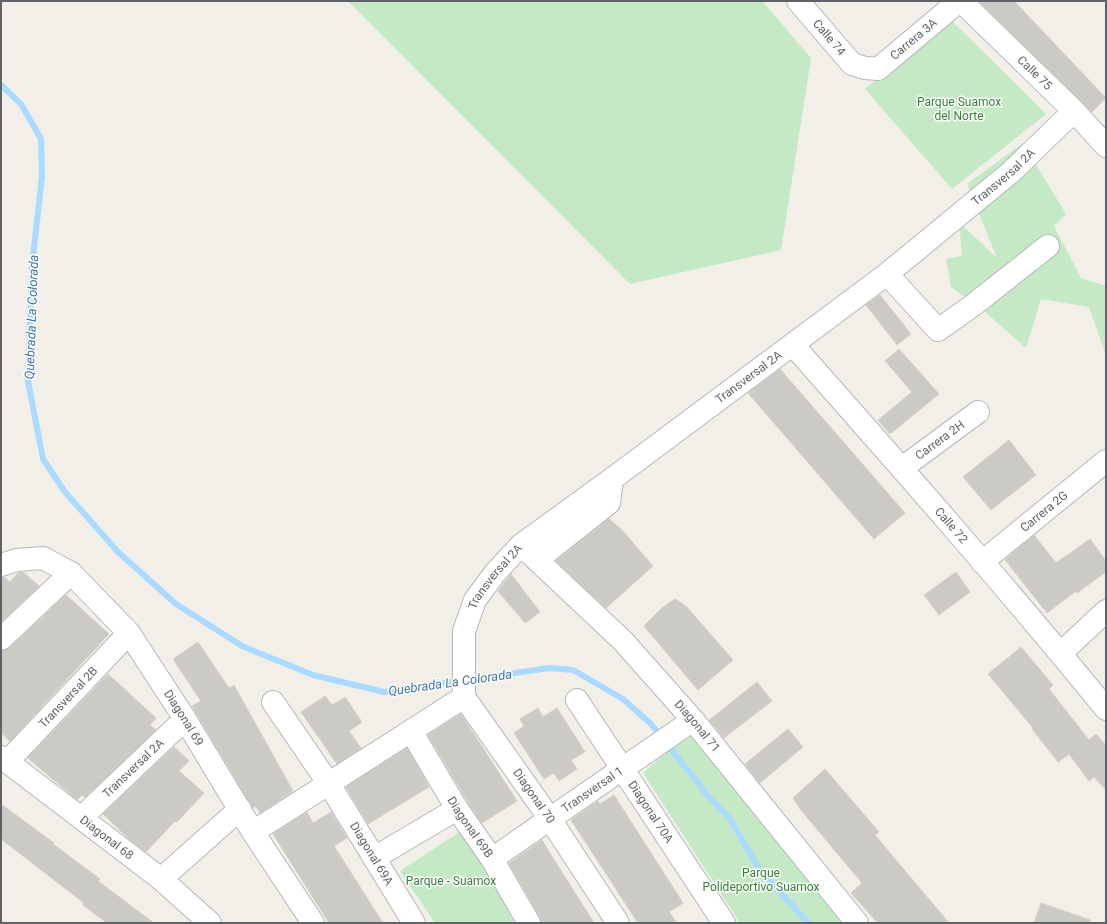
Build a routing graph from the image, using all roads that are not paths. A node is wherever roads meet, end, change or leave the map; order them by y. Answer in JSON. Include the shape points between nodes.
{"nodes":[{"id":1,"x":798,"y":1,"type":"edge"},
{"id":2,"x":960,"y":1,"type":"edge"},
{"id":3,"x":865,"y":68,"type":"joint"},
{"id":4,"x":1074,"y":112,"type":"junction"},
{"id":5,"x":1106,"y":146,"type":"edge"},
{"id":6,"x":1048,"y":246,"type":"dead end"},
{"id":7,"x":887,"y":274,"type":"junction"},
{"id":8,"x":793,"y":345,"type":"junction"},
{"id":9,"x":978,"y":412,"type":"dead end"},
{"id":10,"x":1106,"y":461,"type":"edge"},
{"id":11,"x":902,"y":468,"type":"junction"},
{"id":12,"x":612,"y":480,"type":"junction"},
{"id":13,"x":521,"y":545,"type":"junction"},
{"id":14,"x":537,"y":560,"type":"junction"},
{"id":15,"x":9,"y":562,"type":"edge"},
{"id":16,"x":982,"y":562,"type":"junction"},
{"id":17,"x":71,"y":573,"type":"junction"},
{"id":18,"x":1106,"y":611,"type":"edge"},
{"id":19,"x":129,"y":633,"type":"junction"},
{"id":20,"x":1,"y":639,"type":"edge"},
{"id":21,"x":1061,"y":653,"type":"junction"},
{"id":22,"x":464,"y":697,"type":"junction"},
{"id":23,"x":577,"y":700,"type":"dead end"},
{"id":24,"x":273,"y":702,"type":"dead end"},
{"id":25,"x":1106,"y":709,"type":"edge"},
{"id":26,"x":185,"y":719,"type":"junction"},
{"id":27,"x":685,"y":725,"type":"junction"},
{"id":28,"x":411,"y":731,"type":"junction"},
{"id":29,"x":4,"y":759,"type":"edge"},
{"id":30,"x":622,"y":769,"type":"junction"},
{"id":31,"x":329,"y":784,"type":"junction"},
{"id":32,"x":240,"y":809,"type":"junction"},
{"id":33,"x":456,"y":810,"type":"junction"},
{"id":34,"x":81,"y":818,"type":"junction"},
{"id":35,"x":550,"y":819,"type":"junction"},
{"id":36,"x":253,"y":832,"type":"junction"},
{"id":37,"x":374,"y":858,"type":"junction"},
{"id":38,"x":492,"y":860,"type":"junction"},
{"id":39,"x":160,"y":879,"type":"junction"},
{"id":40,"x":719,"y":921,"type":"edge"},
{"id":41,"x":210,"y":923,"type":"edge"},
{"id":42,"x":314,"y":923,"type":"edge"},
{"id":43,"x":414,"y":923,"type":"edge"},
{"id":44,"x":529,"y":923,"type":"edge"},
{"id":45,"x":618,"y":923,"type":"edge"},
{"id":46,"x":857,"y":923,"type":"edge"}],
"edges":[{"from":1,"to":3,"type":"street","name":"Calle 74","via":[[852,64]]},
{"from":2,"to":3,"type":"street","name":"Carrera 3A","via":[[878,69]]},
{"from":2,"to":4,"type":"street","name":"Calle 75"},
{"from":4,"to":5,"type":"street","name":"Calle 75"},
{"from":4,"to":7,"type":"street","name":"Transversal 2A","via":[[1011,172]]},
{"from":6,"to":7,"type":"street","via":[[938,330]]},
{"from":7,"to":8,"type":"street","name":"Transversal 2A"},
{"from":8,"to":11,"type":"street","name":"Calle 72"},
{"from":8,"to":12,"type":"street","name":"Transversal 2A"},
{"from":9,"to":11,"type":"street","name":"Carrera 2H"},
{"from":10,"to":16,"type":"street","name":"Carrera 2G"},
{"from":11,"to":16,"type":"street","name":"Calle 72"},
{"from":12,"to":13,"type":"street","name":"Transversal 2A"},
{"from":12,"to":14,"type":"street","via":[[609,504]]},
{"from":13,"to":14,"type":"street","name":"Diagonal 71"},
{"from":13,"to":22,"type":"street","name":"Transversal 2A","via":[[475,600],[464,631]]},
{"from":14,"to":27,"type":"street","name":"Diagonal 71","via":[[623,642]]},
{"from":15,"to":17,"type":"street","name":"Diagonal 69","via":[[43,558]]},
{"from":16,"to":21,"type":"street","name":"Calle 72"},
{"from":17,"to":19,"type":"street","name":"Diagonal 69"},
{"from":17,"to":20,"type":"street"},
{"from":18,"to":21,"type":"street"},
{"from":19,"to":26,"type":"street","name":"Diagonal 69"},
{"from":19,"to":29,"type":"street","name":"Transversal 2B"},
{"from":21,"to":25,"type":"street","name":"Calle 72"},
{"from":22,"to":28,"type":"street"},
{"from":22,"to":35,"type":"street","name":"Diagonal 70"},
{"from":23,"to":30,"type":"street","name":"Diagonal 70A"},
{"from":24,"to":31,"type":"street","name":"Diagonal 69A"},
{"from":26,"to":32,"type":"street","name":"Diagonal 69"},
{"from":26,"to":34,"type":"street","name":"Transversal 2A"},
{"from":27,"to":30,"type":"street","name":"Transversal 1"},
{"from":27,"to":46,"type":"street","name":"Diagonal 71"},
{"from":28,"to":31,"type":"street"},
{"from":28,"to":33,"type":"street","name":"Diagonal 69B"},
{"from":29,"to":34,"type":"street","name":"Diagonal 68"},
{"from":30,"to":35,"type":"street","name":"Transversal 1"},
{"from":30,"to":40,"type":"street","name":"Diagonal 70A"},
{"from":31,"to":36,"type":"street"},
{"from":31,"to":37,"type":"street","name":"Diagonal 69A"},
{"from":32,"to":36,"type":"street","name":"Diagonal 69"},
{"from":32,"to":39,"type":"street"},
{"from":33,"to":37,"type":"street"},
{"from":33,"to":38,"type":"street","name":"Diagonal 69B"},
{"from":34,"to":39,"type":"street","name":"Diagonal 68"},
{"from":35,"to":38,"type":"street","name":"Transversal 1"},
{"from":35,"to":45,"type":"street","name":"Diagonal 70"},
{"from":36,"to":42,"type":"street","name":"Diagonal 69"},
{"from":37,"to":43,"type":"street","name":"Diagonal 69A"},
{"from":38,"to":44,"type":"street","name":"Diagonal 69B"},
{"from":39,"to":41,"type":"street","name":"Diagonal 68"}]}
